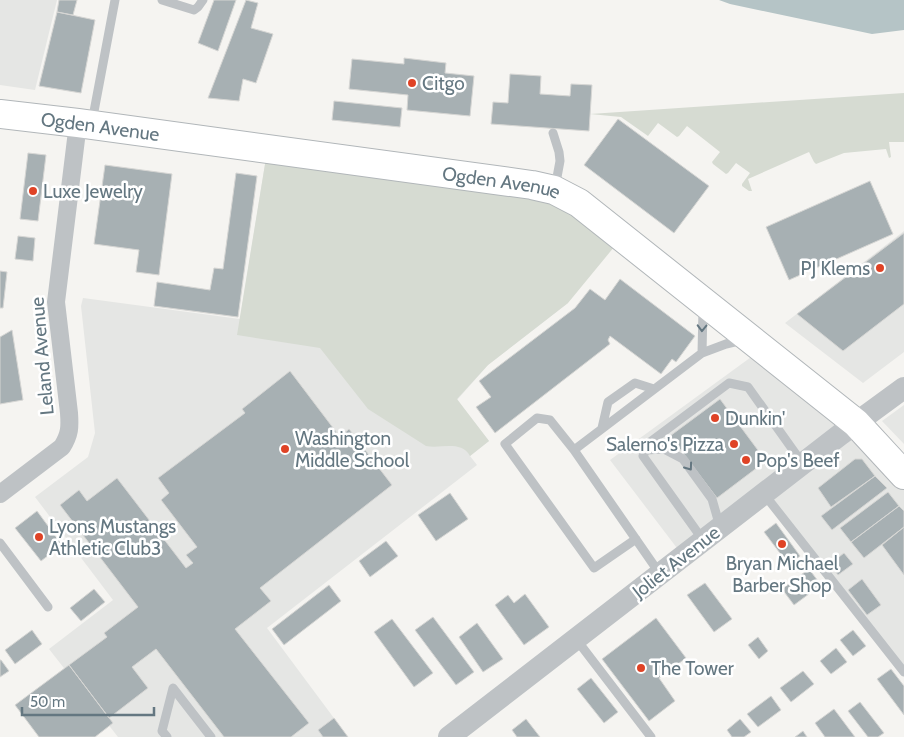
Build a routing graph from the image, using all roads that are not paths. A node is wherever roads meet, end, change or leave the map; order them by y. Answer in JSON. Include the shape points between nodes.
{"nodes":[{"id":1,"x":114,"y":0,"type":"edge"},
{"id":2,"x":162,"y":0,"type":"edge"},
{"id":3,"x":203,"y":0,"type":"edge"},
{"id":4,"x":0,"y":114,"type":"edge"},
{"id":5,"x":85,"y":124,"type":"junction"},
{"id":6,"x":553,"y":132,"type":"dead end"},
{"id":7,"x":554,"y":190,"type":"junction"},
{"id":8,"x":703,"y":302,"type":"junction"},
{"id":9,"x":748,"y":338,"type":"junction"},
{"id":10,"x":702,"y":353,"type":"junction"},
{"id":11,"x":904,"y":388,"type":"edge"},
{"id":12,"x":654,"y":389,"type":"junction"},
{"id":13,"x":856,"y":423,"type":"junction"},
{"id":14,"x":602,"y":428,"type":"junction"},
{"id":15,"x":574,"y":450,"type":"junction"},
{"id":16,"x":646,"y":450,"type":"junction"},
{"id":17,"x":803,"y":464,"type":"junction"},
{"id":18,"x":904,"y":475,"type":"edge"},
{"id":19,"x":0,"y":494,"type":"edge"},
{"id":20,"x":764,"y":494,"type":"junction"},
{"id":21,"x":712,"y":534,"type":"junction"},
{"id":22,"x":636,"y":539,"type":"junction"},
{"id":23,"x":0,"y":543,"type":"edge"},
{"id":24,"x":660,"y":574,"type":"junction"},
{"id":25,"x":48,"y":607,"type":"dead end"},
{"id":26,"x":576,"y":639,"type":"junction"},
{"id":27,"x":904,"y":672,"type":"edge"},
{"id":28,"x":166,"y":737,"type":"edge"},
{"id":29,"x":211,"y":737,"type":"edge"},
{"id":30,"x":449,"y":737,"type":"edge"},
{"id":31,"x":651,"y":737,"type":"edge"}],
"edges":[{"from":1,"to":5,"type":"lane"},
{"from":2,"to":3,"type":"lane","via":[[194,10]]},
{"from":4,"to":5,"type":"main road","name":"Ogden Avenue"},
{"from":5,"to":7,"type":"main road","name":"Ogden Avenue"},
{"from":5,"to":19,"type":"street","name":"Leland Avenue","via":[[56,302],[70,430],[62,447]]},
{"from":6,"to":7,"type":"lane","via":[[560,161]]},
{"from":7,"to":8,"type":"main road","name":"Ogden Avenue","via":[[579,203]]},
{"from":8,"to":9,"type":"main road","name":"Ogden Avenue"},
{"from":8,"to":10,"type":"lane","one_way":true},
{"from":9,"to":10,"type":"lane"},
{"from":9,"to":13,"type":"main road","name":"Ogden Avenue"},
{"from":10,"to":12,"type":"lane"},
{"from":11,"to":13,"type":"street","name":"Joliet Avenue"},
{"from":12,"to":14,"type":"lane"},
{"from":12,"to":14,"type":"lane","via":[[634,383],[608,402]]},
{"from":13,"to":17,"type":"street","name":"Joliet Avenue"},
{"from":13,"to":18,"type":"main road","name":"Ogden Avenue"},
{"from":14,"to":15,"type":"lane"},
{"from":15,"to":22,"type":"lane"},
{"from":15,"to":22,"type":"lane","via":[[550,420],[537,418],[505,444],[594,568]]},
{"from":16,"to":17,"type":"lane","via":[[650,442],[729,383],[748,387]]},
{"from":16,"to":21,"type":"lane","via":[[643,456]]},
{"from":16,"to":21,"type":"lane","one_way":true,"via":[[664,449],[682,459],[712,499]]},
{"from":17,"to":20,"type":"street","name":"Joliet Avenue"},
{"from":20,"to":21,"type":"street","name":"Joliet Avenue"},
{"from":20,"to":27,"type":"lane"},
{"from":21,"to":24,"type":"street","name":"Joliet Avenue"},
{"from":22,"to":24,"type":"lane"},
{"from":23,"to":25,"type":"lane"},
{"from":24,"to":26,"type":"street","name":"Joliet Avenue"},
{"from":26,"to":30,"type":"street","name":"Joliet Avenue"},
{"from":26,"to":31,"type":"lane"},
{"from":28,"to":29,"type":"lane","via":[[162,731],[173,688]]}]}
